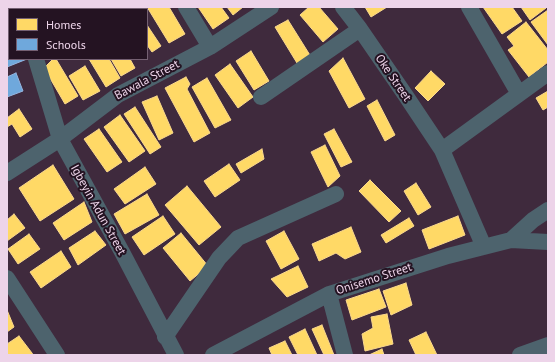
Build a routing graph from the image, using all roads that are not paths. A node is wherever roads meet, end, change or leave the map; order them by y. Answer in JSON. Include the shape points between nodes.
{"nodes":[{"id":1,"x":186,"y":7,"type":"edge"},
{"id":2,"x":270,"y":7,"type":"edge"},
{"id":3,"x":343,"y":7,"type":"edge"},
{"id":4,"x":469,"y":7,"type":"edge"},
{"id":5,"x":360,"y":29,"type":"junction"},
{"id":6,"x":210,"y":47,"type":"junction"},
{"id":7,"x":36,"y":60,"type":"edge"},
{"id":8,"x":548,"y":73,"type":"edge"},
{"id":9,"x":519,"y":94,"type":"junction"},
{"id":10,"x":261,"y":97,"type":"dead end"},
{"id":11,"x":60,"y":140,"type":"junction"},
{"id":12,"x":442,"y":150,"type":"junction"},
{"id":13,"x":7,"y":173,"type":"edge"},
{"id":14,"x":336,"y":194,"type":"dead end"},
{"id":15,"x":548,"y":210,"type":"edge"},
{"id":16,"x":511,"y":240,"type":"junction"},
{"id":17,"x":548,"y":242,"type":"edge"},
{"id":18,"x":484,"y":247,"type":"junction"},
{"id":19,"x":7,"y":278,"type":"edge"},
{"id":20,"x":329,"y":294,"type":"junction"},
{"id":21,"x":166,"y":337,"type":"junction"},
{"id":22,"x":548,"y":345,"type":"edge"},
{"id":23,"x":57,"y":355,"type":"edge"},
{"id":24,"x":176,"y":355,"type":"edge"},
{"id":25,"x":212,"y":355,"type":"edge"},
{"id":26,"x":345,"y":355,"type":"edge"},
{"id":27,"x":520,"y":355,"type":"edge"}],
"edges":[{"from":1,"to":6,"type":"street"},
{"from":2,"to":6,"type":"street","name":"Bawala Street"},
{"from":3,"to":5,"type":"street","name":"Oke Street"},
{"from":4,"to":9,"type":"street"},
{"from":5,"to":10,"type":"street"},
{"from":5,"to":12,"type":"street","name":"Oke Street"},
{"from":6,"to":11,"type":"street","name":"Bawala Street","via":[[118,94]]},
{"from":7,"to":11,"type":"street","name":"Igbeyin Adun Street"},
{"from":8,"to":9,"type":"street"},
{"from":9,"to":12,"type":"street"},
{"from":11,"to":13,"type":"street","name":"Bawala Street"},
{"from":11,"to":21,"type":"street","name":"Igbeyin Adun Street"},
{"from":12,"to":18,"type":"street","name":"Oke Street"},
{"from":14,"to":21,"type":"street","via":[[238,238],[219,258]]},
{"from":15,"to":16,"type":"street"},
{"from":16,"to":17,"type":"street","name":"Onisemo Street"},
{"from":16,"to":18,"type":"street","name":"Onisemo Street"},
{"from":18,"to":20,"type":"street","name":"Onisemo Street"},
{"from":19,"to":23,"type":"street"},
{"from":20,"to":25,"type":"street","name":"Onisemo Street"},
{"from":20,"to":26,"type":"street"},
{"from":21,"to":24,"type":"street","name":"Igbeyin Adun Street"},
{"from":22,"to":27,"type":"street"}]}
